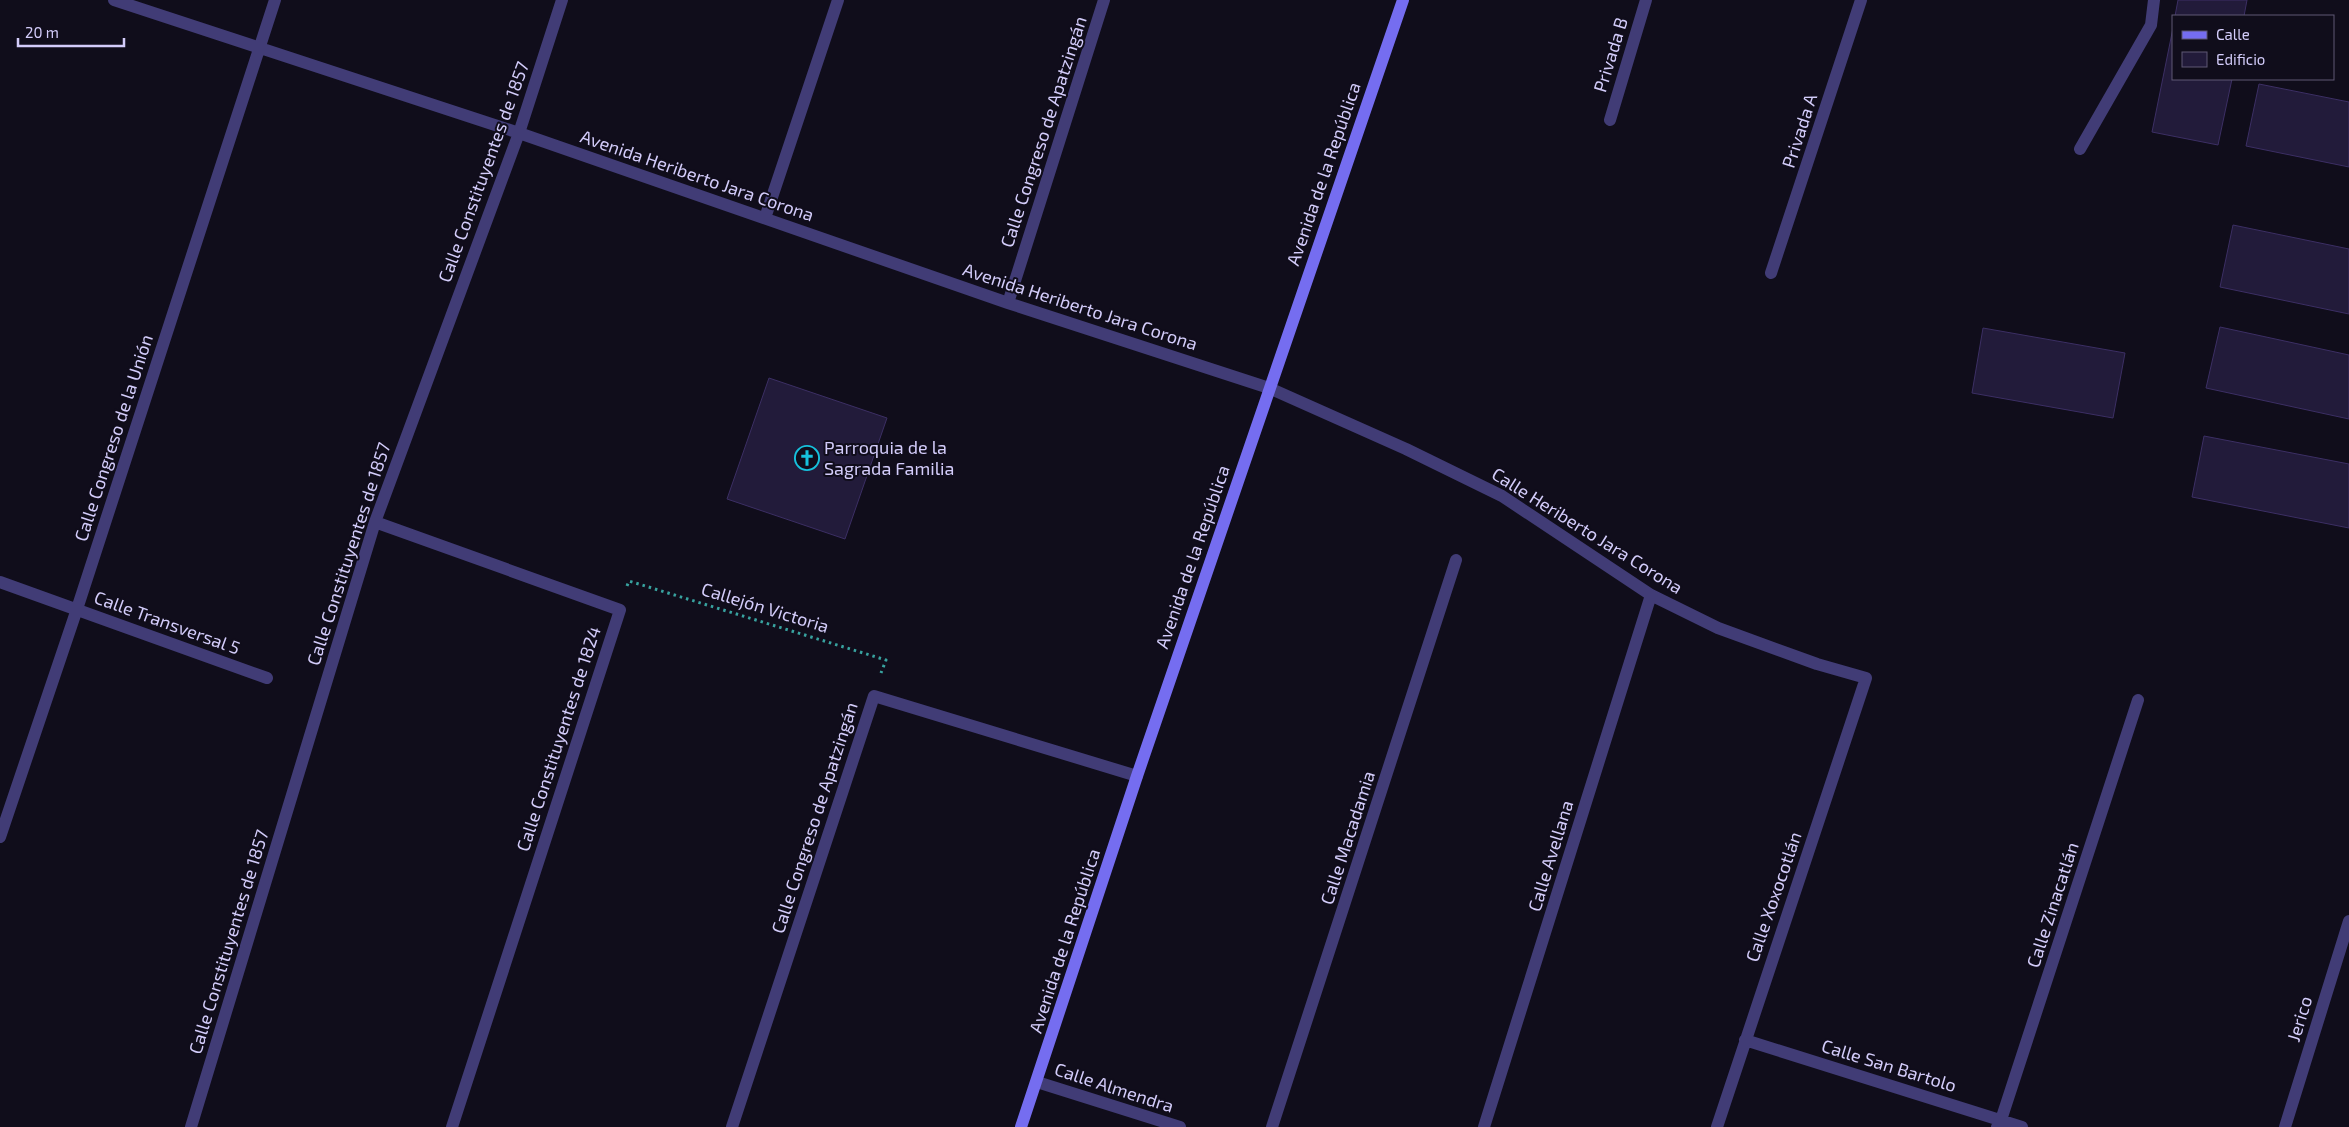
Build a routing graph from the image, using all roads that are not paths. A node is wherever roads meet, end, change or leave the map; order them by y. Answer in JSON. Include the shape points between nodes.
{"nodes":[{"id":1,"x":114,"y":0,"type":"edge"},
{"id":2,"x":275,"y":0,"type":"edge"},
{"id":3,"x":562,"y":0,"type":"edge"},
{"id":4,"x":838,"y":0,"type":"edge"},
{"id":5,"x":1104,"y":0,"type":"edge"},
{"id":6,"x":1402,"y":0,"type":"edge"},
{"id":7,"x":1646,"y":0,"type":"edge"},
{"id":8,"x":1861,"y":0,"type":"edge"},
{"id":9,"x":2154,"y":0,"type":"edge"},
{"id":10,"x":259,"y":49,"type":"junction"},
{"id":11,"x":1610,"y":120,"type":"dead end"},
{"id":12,"x":519,"y":133,"type":"junction"},
{"id":13,"x":2080,"y":149,"type":"dead end"},
{"id":14,"x":765,"y":218,"type":"junction"},
{"id":15,"x":1771,"y":274,"type":"dead end"},
{"id":16,"x":1008,"y":303,"type":"junction"},
{"id":17,"x":1269,"y":388,"type":"junction"},
{"id":18,"x":375,"y":522,"type":"junction"},
{"id":19,"x":1456,"y":560,"type":"dead end"},
{"id":20,"x":0,"y":582,"type":"edge"},
{"id":21,"x":1652,"y":596,"type":"junction"},
{"id":22,"x":77,"y":609,"type":"junction"},
{"id":23,"x":267,"y":678,"type":"dead end"},
{"id":24,"x":1866,"y":678,"type":"joint"},
{"id":25,"x":2138,"y":700,"type":"dead end"},
{"id":26,"x":1137,"y":776,"type":"junction"},
{"id":27,"x":0,"y":837,"type":"edge"},
{"id":28,"x":2349,"y":921,"type":"edge"},
{"id":29,"x":1745,"y":1040,"type":"junction"},
{"id":30,"x":1037,"y":1082,"type":"junction"},
{"id":31,"x":1999,"y":1123,"type":"edge"},
{"id":32,"x":192,"y":1127,"type":"edge"},
{"id":33,"x":452,"y":1127,"type":"edge"},
{"id":34,"x":732,"y":1127,"type":"edge"},
{"id":35,"x":1021,"y":1127,"type":"edge"},
{"id":36,"x":1180,"y":1127,"type":"edge"},
{"id":37,"x":1272,"y":1127,"type":"edge"},
{"id":38,"x":1484,"y":1127,"type":"edge"},
{"id":39,"x":1716,"y":1127,"type":"edge"},
{"id":40,"x":2022,"y":1127,"type":"edge"},
{"id":41,"x":2284,"y":1127,"type":"edge"}],
"edges":[{"from":1,"to":10,"type":"street","name":"Avenida Heriberto Jara Corona"},
{"from":2,"to":10,"type":"street","name":"Calle Congreso de la Unión"},
{"from":3,"to":12,"type":"street","name":"Calle Constituyentes de 1857"},
{"from":4,"to":14,"type":"street"},
{"from":5,"to":16,"type":"street","name":"Calle Congreso de Apatzingán"},
{"from":6,"to":17,"type":"main road","name":"Avenida de la República"},
{"from":7,"to":11,"type":"street","name":"Privada B"},
{"from":8,"to":15,"type":"street","name":"Privada A"},
{"from":9,"to":13,"type":"street","via":[[2152,24]]},
{"from":10,"to":12,"type":"street","name":"Avenida Heriberto Jara Corona"},
{"from":10,"to":22,"type":"street","name":"Calle Congreso de la Unión"},
{"from":12,"to":14,"type":"street","name":"Avenida Heriberto Jara Corona"},
{"from":12,"to":18,"type":"street","name":"Calle Constituyentes de 1857"},
{"from":14,"to":16,"type":"street","name":"Avenida Heriberto Jara Corona"},
{"from":16,"to":17,"type":"street","name":"Avenida Heriberto Jara Corona"},
{"from":17,"to":21,"type":"street","name":"Calle Heriberto Jara Corona","via":[[1502,496]]},
{"from":17,"to":26,"type":"main road","name":"Avenida de la República"},
{"from":18,"to":32,"type":"street","name":"Calle Constituyentes de 1857"},
{"from":18,"to":33,"type":"street","name":"Calle Constituyentes de 1824","via":[[620,610]]},
{"from":19,"to":37,"type":"street","name":"Calle Macadamia"},
{"from":20,"to":22,"type":"street","name":"Calle Transversal 5"},
{"from":21,"to":24,"type":"street","name":"Calle Heriberto Jara Corona","via":[[1718,628]]},
{"from":21,"to":38,"type":"street","name":"Calle Avellana"},
{"from":22,"to":23,"type":"street","name":"Calle Transversal 5"},
{"from":22,"to":27,"type":"street","name":"Calle Congreso de la Unión"},
{"from":24,"to":29,"type":"street","name":"Calle Xoxocotlán"},
{"from":25,"to":31,"type":"street","name":"Calle Zinacatlán"},
{"from":26,"to":30,"type":"main road","name":"Avenida de la República"},
{"from":26,"to":34,"type":"street","name":"Calle Congreso de Apatzingán","via":[[874,696]]},
{"from":28,"to":41,"type":"street","name":"Jerico"},
{"from":29,"to":31,"type":"street","name":"Calle San Bartolo"},
{"from":29,"to":39,"type":"street","name":"Calle Xoxocotlán"},
{"from":30,"to":35,"type":"main road","name":"Avenida de la República"},
{"from":30,"to":36,"type":"street","name":"Calle Almendra"},
{"from":31,"to":40,"type":"street","name":"Calle San Bartolo"}]}
